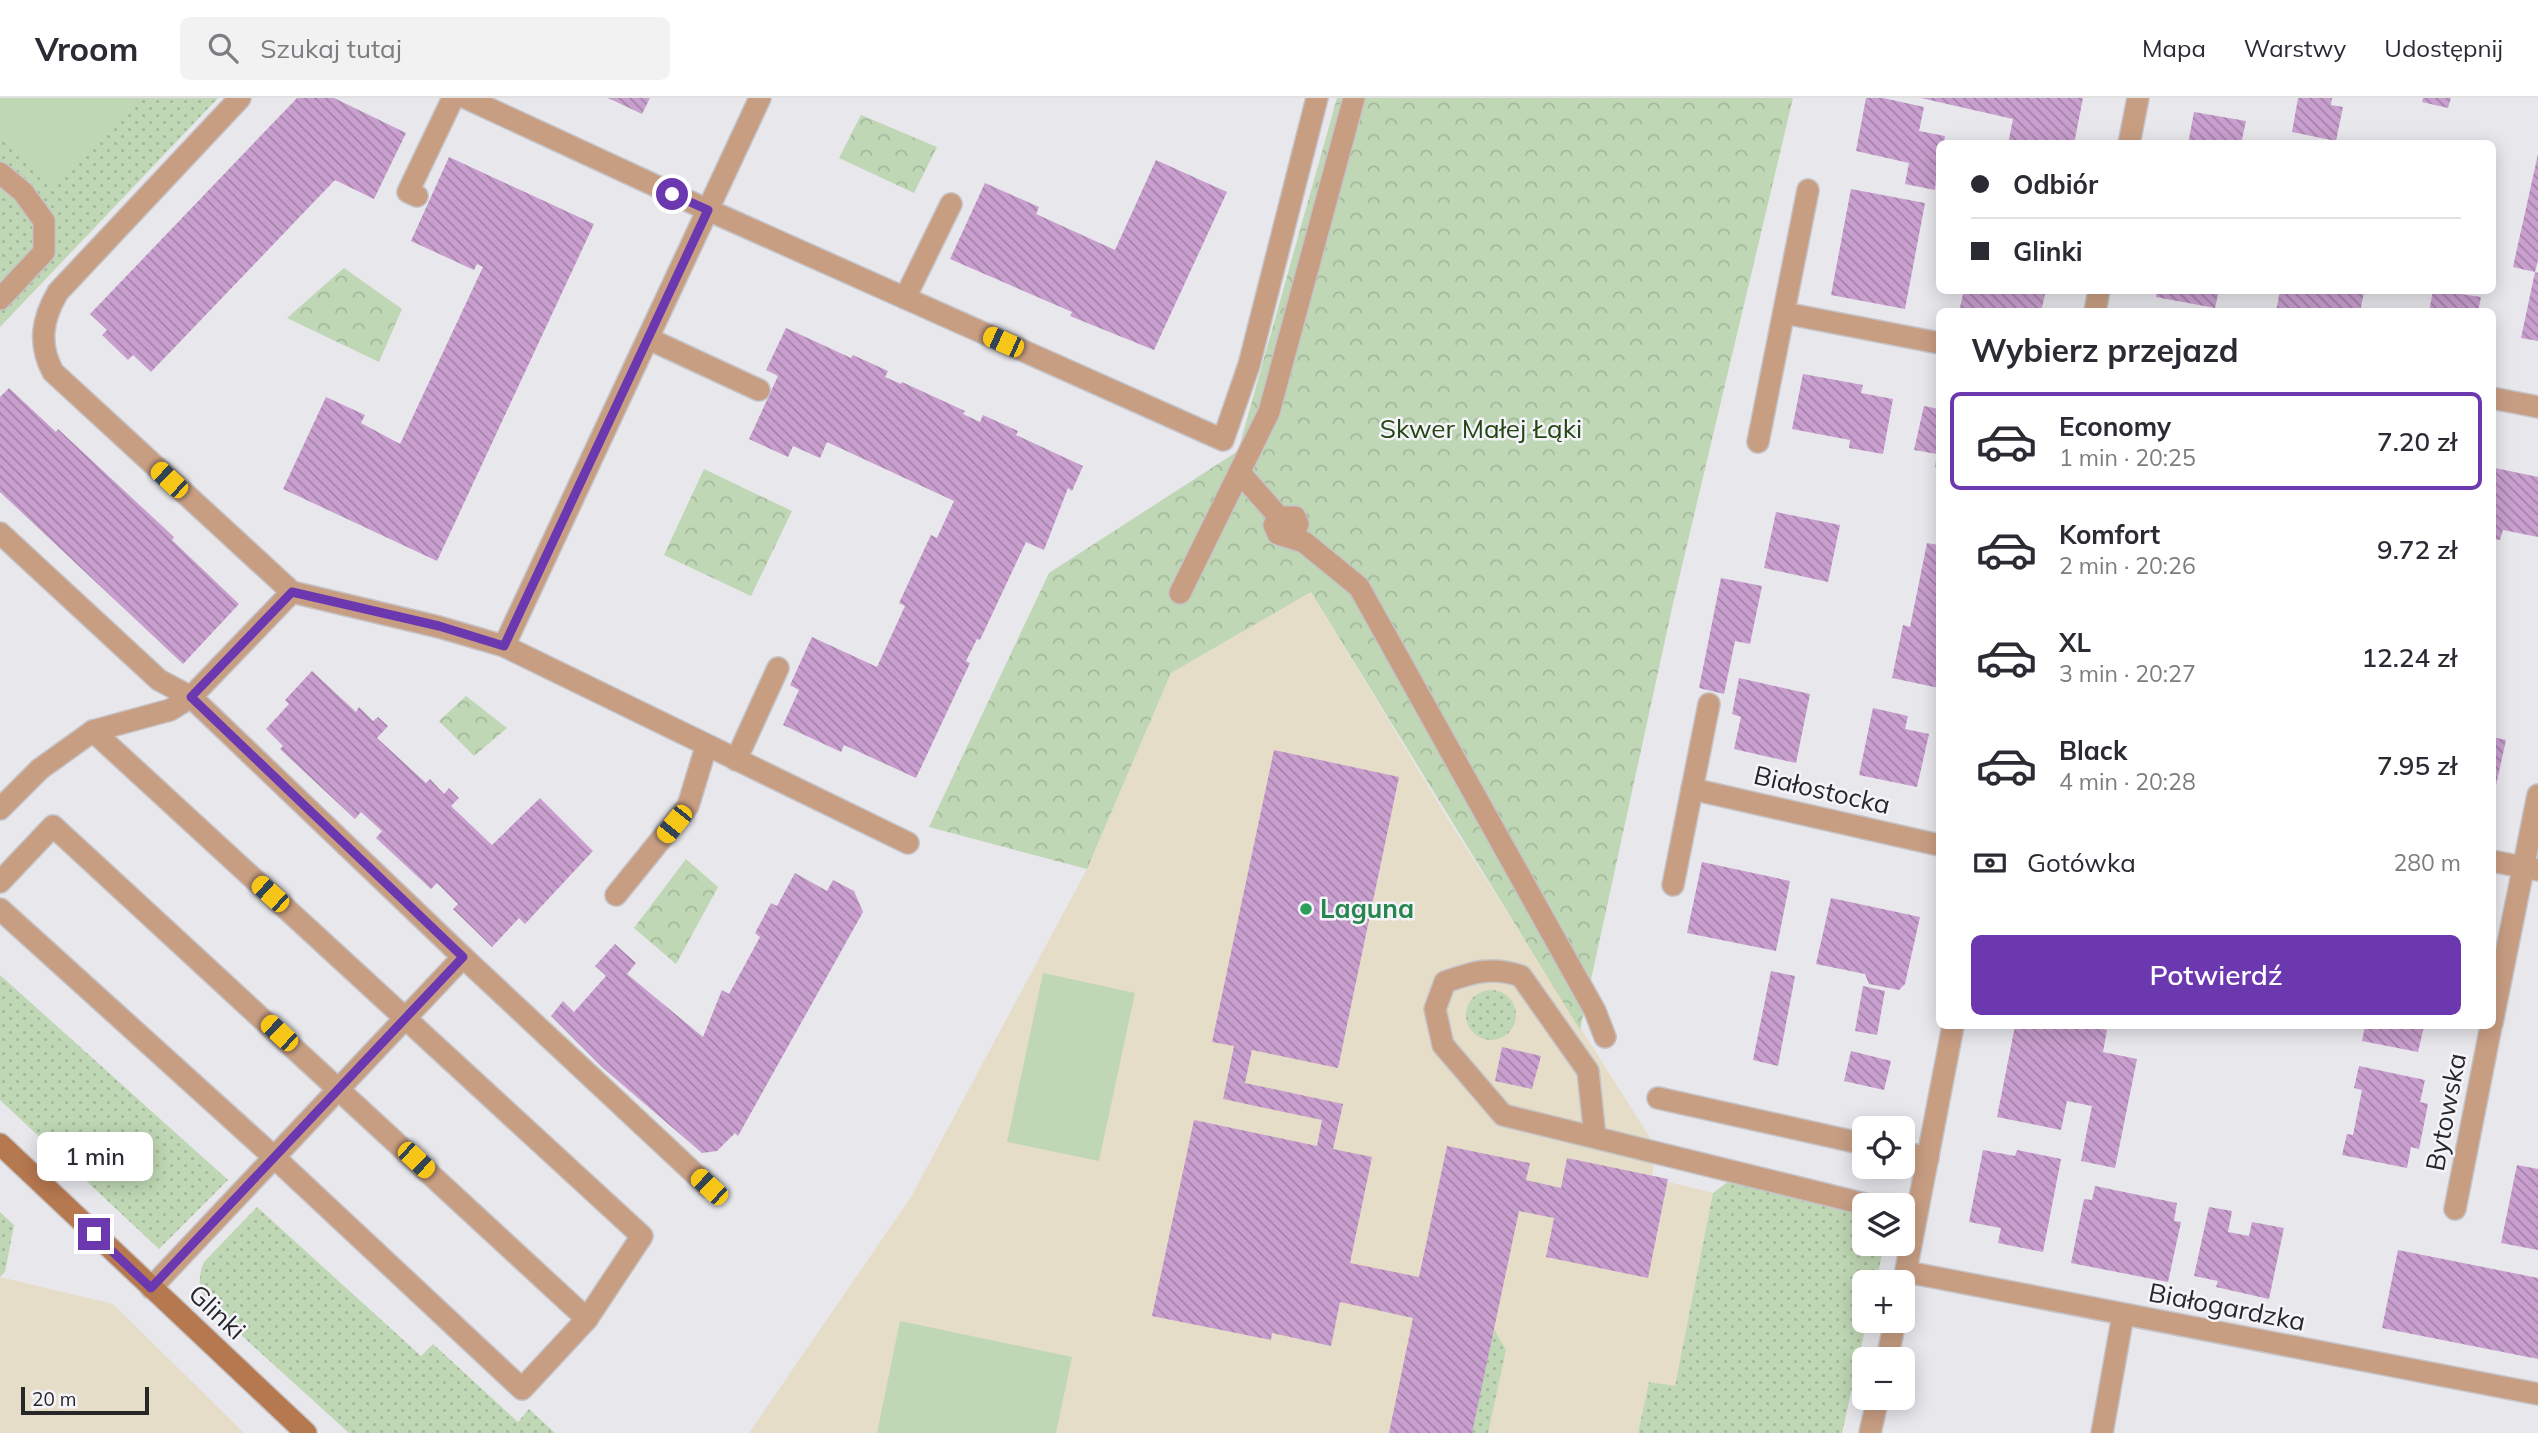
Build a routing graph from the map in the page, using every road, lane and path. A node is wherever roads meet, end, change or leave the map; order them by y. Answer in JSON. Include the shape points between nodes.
{"nodes":[{"id":1,"x":240,"y":98,"type":"edge"},
{"id":2,"x":453,"y":98,"type":"edge"},
{"id":3,"x":466,"y":98,"type":"edge"},
{"id":4,"x":760,"y":98,"type":"edge"},
{"id":5,"x":1317,"y":98,"type":"edge"},
{"id":6,"x":1353,"y":98,"type":"edge"},
{"id":7,"x":2138,"y":98,"type":"edge"},
{"id":8,"x":2130,"y":140,"type":"edge"},
{"id":9,"x":0,"y":173,"type":"edge"},
{"id":10,"x":1808,"y":190,"type":"dead end"},
{"id":11,"x":409,"y":192,"type":"dead end"},
{"id":12,"x":951,"y":204,"type":"dead end"},
{"id":13,"x":708,"y":210,"type":"junction"},
{"id":14,"x":905,"y":298,"type":"junction"},
{"id":15,"x":0,"y":299,"type":"edge"},
{"id":16,"x":1784,"y":313,"type":"junction"},
{"id":17,"x":649,"y":339,"type":"junction"},
{"id":18,"x":1936,"y":342,"type":"edge"},
{"id":19,"x":759,"y":390,"type":"dead end"},
{"id":20,"x":2496,"y":399,"type":"edge"},
{"id":21,"x":2538,"y":407,"type":"edge"},
{"id":22,"x":1758,"y":442,"type":"dead end"},
{"id":23,"x":1240,"y":473,"type":"junction"},
{"id":24,"x":0,"y":533,"type":"edge"},
{"id":25,"x":292,"y":592,"type":"junction"},
{"id":26,"x":1180,"y":593,"type":"dead end"},
{"id":27,"x":504,"y":646,"type":"junction"},
{"id":28,"x":778,"y":668,"type":"dead end"},
{"id":29,"x":191,"y":697,"type":"junction"},
{"id":30,"x":1709,"y":705,"type":"dead end"},
{"id":31,"x":93,"y":731,"type":"junction"},
{"id":32,"x":706,"y":747,"type":"junction"},
{"id":33,"x":736,"y":760,"type":"junction"},
{"id":34,"x":1692,"y":789,"type":"junction"},
{"id":35,"x":2538,"y":795,"type":"edge"},
{"id":36,"x":1,"y":806,"type":"edge"},
{"id":37,"x":908,"y":843,"type":"dead end"},
{"id":38,"x":1936,"y":844,"type":"edge"},
{"id":39,"x":2496,"y":862,"type":"edge"},
{"id":40,"x":2531,"y":868,"type":"edge"},
{"id":41,"x":0,"y":882,"type":"edge"},
{"id":42,"x":1673,"y":885,"type":"dead end"},
{"id":43,"x":615,"y":895,"type":"dead end"},
{"id":44,"x":0,"y":909,"type":"edge"},
{"id":45,"x":463,"y":957,"type":"junction"},
{"id":46,"x":2496,"y":1008,"type":"edge"},
{"id":47,"x":407,"y":1020,"type":"junction"},
{"id":48,"x":1952,"y":1029,"type":"edge"},
{"id":49,"x":2491,"y":1029,"type":"edge"},
{"id":50,"x":1605,"y":1037,"type":"dead end"},
{"id":51,"x":340,"y":1090,"type":"junction"},
{"id":52,"x":1658,"y":1098,"type":"dead end"},
{"id":53,"x":1595,"y":1137,"type":"junction"},
{"id":54,"x":1852,"y":1141,"type":"edge"},
{"id":55,"x":0,"y":1144,"type":"edge"},
{"id":56,"x":1915,"y":1156,"type":"edge"},
{"id":57,"x":275,"y":1158,"type":"junction"},
{"id":58,"x":1928,"y":1158,"type":"junction"},
{"id":59,"x":709,"y":1187,"type":"dead end"},
{"id":60,"x":1915,"y":1198,"type":"edge"},
{"id":61,"x":1852,"y":1201,"type":"edge"},
{"id":62,"x":2455,"y":1209,"type":"dead end"},
{"id":63,"x":1915,"y":1284,"type":"edge"},
{"id":64,"x":151,"y":1288,"type":"junction"},
{"id":65,"x":2123,"y":1315,"type":"junction"},
{"id":66,"x":587,"y":1319,"type":"junction"},
{"id":67,"x":2538,"y":1394,"type":"edge"},
{"id":68,"x":1875,"y":1410,"type":"edge"},
{"id":69,"x":306,"y":1433,"type":"edge"},
{"id":70,"x":1870,"y":1433,"type":"edge"},
{"id":71,"x":2102,"y":1433,"type":"edge"}],
"edges":[{"from":1,"to":25,"type":"street","via":[[66,282],[51,304],[42,338],[48,363],[61,381]]},
{"from":2,"to":11,"type":"street"},
{"from":3,"to":13,"type":"street"},
{"from":4,"to":13,"type":"street"},
{"from":5,"to":14,"type":"street","via":[[1249,365],[1223,440]]},
{"from":6,"to":23,"type":"street","via":[[1269,412]]},
{"from":7,"to":8,"type":"street"},
{"from":9,"to":15,"type":"street","via":[[23,192],[44,221],[44,252]]},
{"from":10,"to":16,"type":"street"},
{"from":12,"to":14,"type":"street"},
{"from":13,"to":14,"type":"street"},
{"from":13,"to":17,"type":"street"},
{"from":16,"to":18,"type":"street"},
{"from":16,"to":22,"type":"street"},
{"from":17,"to":19,"type":"street"},
{"from":17,"to":27,"type":"street"},
{"from":20,"to":21,"type":"street"},
{"from":23,"to":26,"type":"street"},
{"from":23,"to":50,"type":"street","via":[[1279,517],[1295,517],[1298,524],[1292,537],[1313,548],[1359,587],[1595,1011]]},
{"from":24,"to":29,"type":"street","via":[[159,680]]},
{"from":25,"to":27,"type":"street"},
{"from":25,"to":29,"type":"street"},
{"from":27,"to":32,"type":"street"},
{"from":28,"to":33,"type":"street"},
{"from":29,"to":31,"type":"street","via":[[170,710]]},
{"from":29,"to":45,"type":"street"},
{"from":30,"to":34,"type":"street"},
{"from":31,"to":36,"type":"street","via":[[40,769]]},
{"from":31,"to":47,"type":"street"},
{"from":32,"to":33,"type":"street"},
{"from":32,"to":43,"type":"street","via":[[688,806]]},
{"from":33,"to":37,"type":"street"},
{"from":34,"to":38,"type":"street","name":"Białostocka"},
{"from":34,"to":42,"type":"street"},
{"from":35,"to":40,"type":"street","name":"Bytowska"},
{"from":39,"to":40,"type":"street"},
{"from":40,"to":46,"type":"street","name":"Bytowska"},
{"from":41,"to":51,"type":"street","via":[[53,826]]},
{"from":44,"to":57,"type":"street"},
{"from":45,"to":47,"type":"street"},
{"from":45,"to":59,"type":"street"},
{"from":47,"to":51,"type":"street"},
{"from":47,"to":66,"type":"street","via":[[642,1236]]},
{"from":48,"to":58,"type":"street"},
{"from":49,"to":62,"type":"street","name":"Bytowska"},
{"from":51,"to":57,"type":"street"},
{"from":51,"to":66,"type":"street"},
{"from":52,"to":54,"type":"street"},
{"from":53,"to":53,"type":"street","via":[[1503,1115],[1443,1045],[1435,1009],[1445,982],[1481,969],[1502,969],[1521,976],[1588,1071]]},
{"from":53,"to":61,"type":"street"},
{"from":55,"to":64,"type":"street","name":"Glinki"},
{"from":56,"to":58,"type":"street"},
{"from":57,"to":64,"type":"street"},
{"from":57,"to":66,"type":"street","via":[[522,1389]]},
{"from":58,"to":60,"type":"street"},
{"from":63,"to":65,"type":"street","name":"Białogardzka"},
{"from":64,"to":69,"type":"street","name":"Glinki"},
{"from":65,"to":67,"type":"street","name":"Białogardzka"},
{"from":65,"to":71,"type":"street"},
{"from":68,"to":70,"type":"street"}]}
